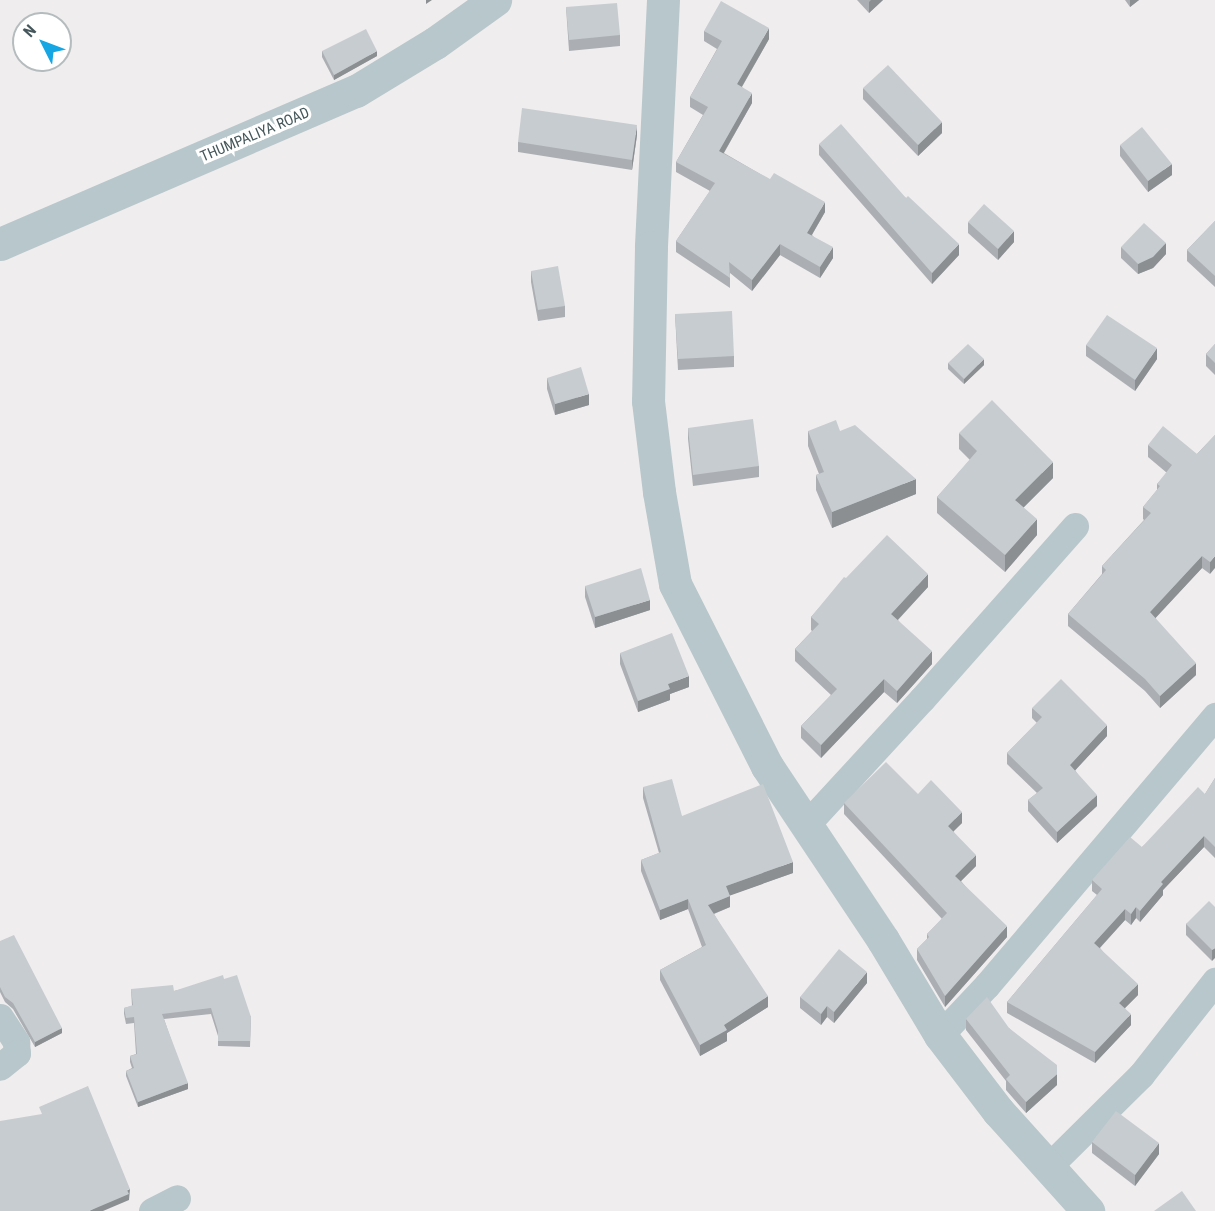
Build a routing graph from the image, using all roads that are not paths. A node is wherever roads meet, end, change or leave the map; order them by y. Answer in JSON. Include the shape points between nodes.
{"nodes":[{"id":1,"x":495,"y":0,"type":"edge"},
{"id":2,"x":663,"y":0,"type":"edge"},
{"id":3,"x":0,"y":244,"type":"edge"},
{"id":4,"x":1075,"y":526,"type":"dead end"},
{"id":5,"x":1215,"y":716,"type":"edge"},
{"id":6,"x":806,"y":825,"type":"junction"},
{"id":7,"x":1215,"y":981,"type":"edge"},
{"id":8,"x":0,"y":1017,"type":"edge"},
{"id":9,"x":940,"y":1035,"type":"junction"},
{"id":10,"x":0,"y":1067,"type":"edge"},
{"id":11,"x":1048,"y":1167,"type":"junction"},
{"id":12,"x":177,"y":1198,"type":"dead end"},
{"id":13,"x":152,"y":1211,"type":"edge"},
{"id":14,"x":1088,"y":1211,"type":"edge"}],
"edges":[{"from":1,"to":3,"type":"street","name":"THUMPALIYA ROAD","via":[[435,43],[356,91]]},
{"from":2,"to":6,"type":"street","via":[[648,401],[669,550],[675,584],[767,766]]},
{"from":4,"to":6,"type":"street"},
{"from":5,"to":9,"type":"street"},
{"from":6,"to":9,"type":"street","via":[[883,940]]},
{"from":7,"to":11,"type":"street","via":[[1142,1076]]},
{"from":8,"to":10,"type":"street","via":[[16,1042],[17,1053]]},
{"from":9,"to":11,"type":"street","via":[[998,1111]]},
{"from":11,"to":14,"type":"street"},
{"from":12,"to":13,"type":"street"}]}
